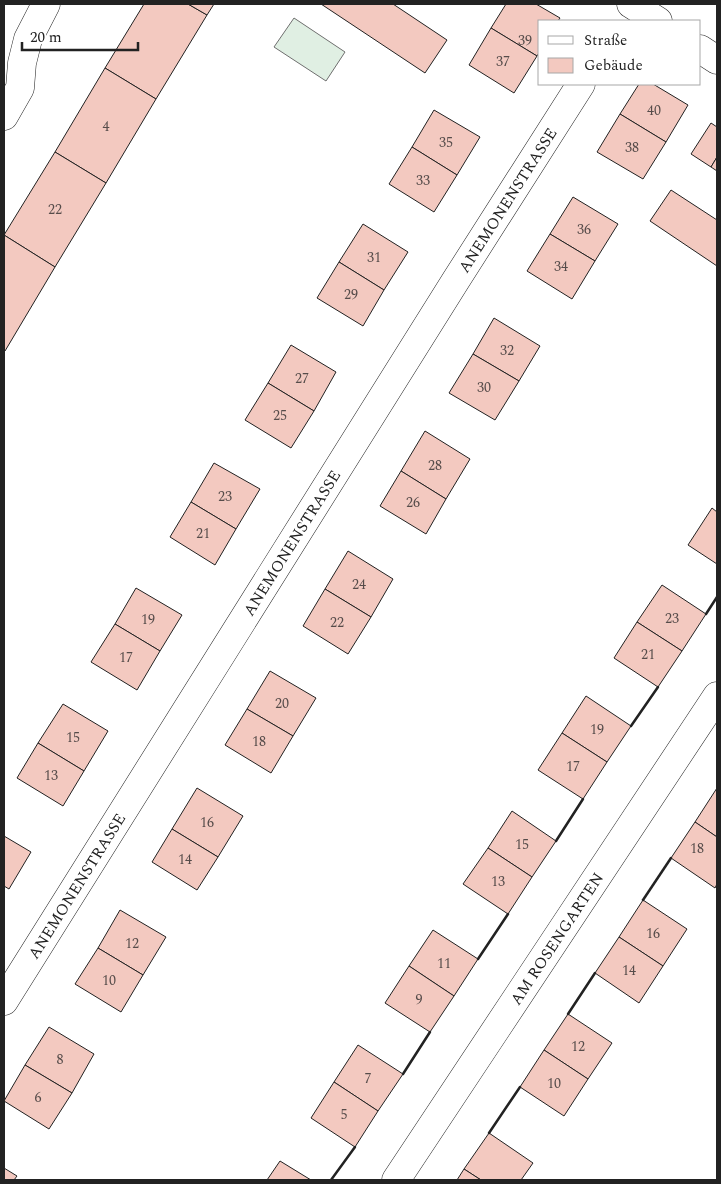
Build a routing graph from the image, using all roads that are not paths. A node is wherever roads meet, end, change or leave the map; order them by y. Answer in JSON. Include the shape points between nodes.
{"nodes":[{"id":1,"x":46,"y":4,"type":"edge"},
{"id":2,"x":632,"y":4,"type":"edge"},
{"id":3,"x":622,"y":20,"type":"edge"},
{"id":4,"x":656,"y":20,"type":"edge"},
{"id":5,"x":701,"y":50,"type":"edge"},
{"id":6,"x":13,"y":58,"type":"edge"},
{"id":7,"x":717,"y":60,"type":"edge"},
{"id":8,"x":580,"y":85,"type":"edge"},
{"id":9,"x":4,"y":116,"type":"edge"},
{"id":10,"x":717,"y":696,"type":"edge"},
{"id":11,"x":4,"y":1001,"type":"edge"},
{"id":12,"x":396,"y":1180,"type":"edge"}],
"edges":[{"from":1,"to":6,"type":"street","via":[[28,39]]},
{"from":2,"to":3,"type":"street"},
{"from":2,"to":4,"type":"street"},
{"from":5,"to":7,"type":"street"},
{"from":6,"to":9,"type":"street","via":[[20,88]]},
{"from":8,"to":11,"type":"street","name":"ANEMONENSTRASSE"},
{"from":10,"to":12,"type":"street","name":"AM ROSENGARTEN"}]}
